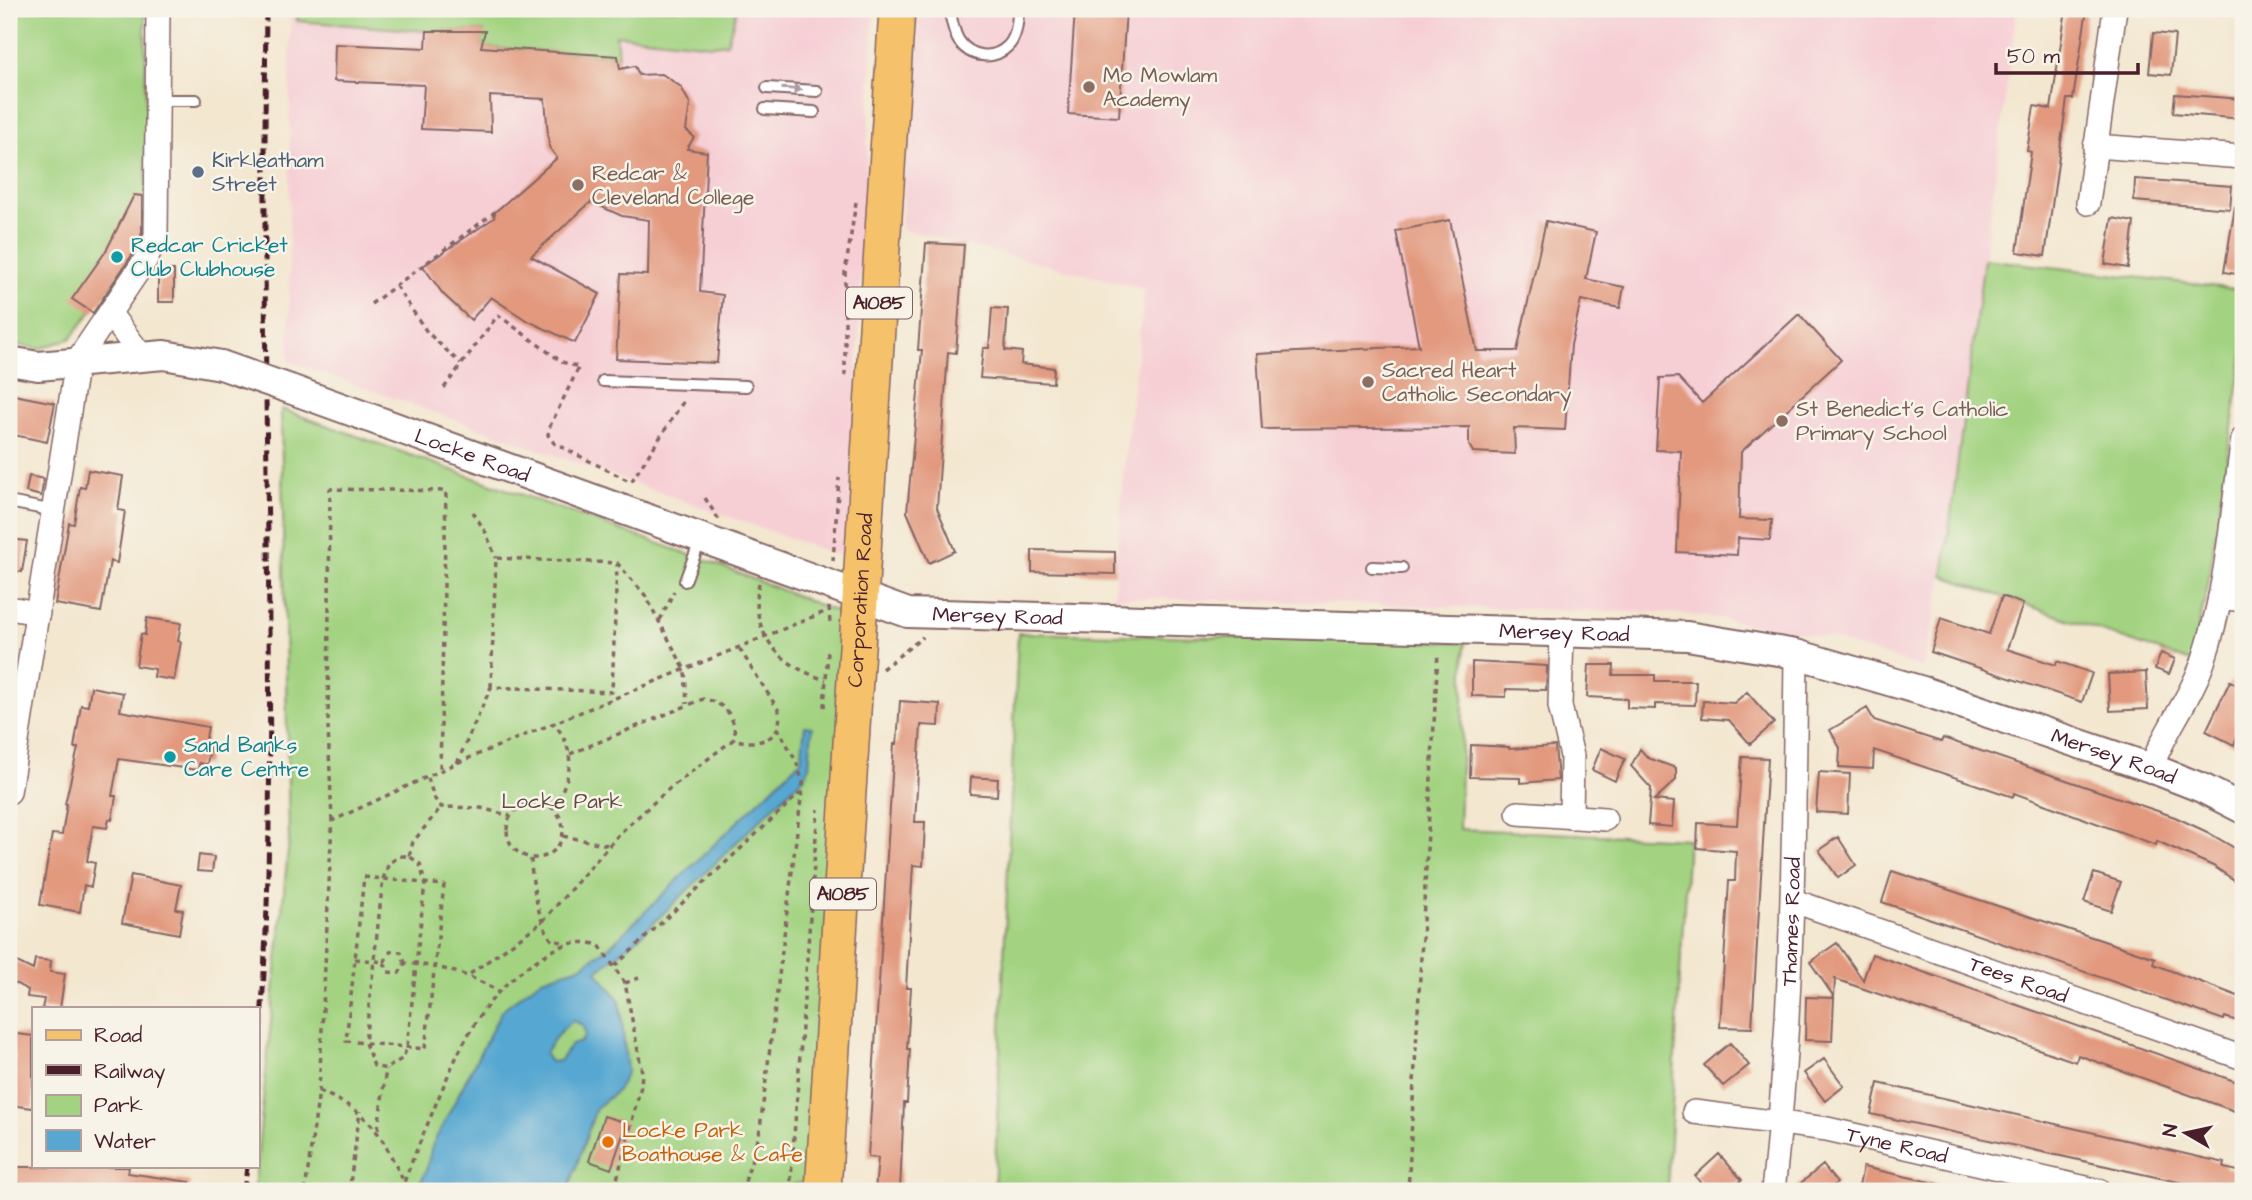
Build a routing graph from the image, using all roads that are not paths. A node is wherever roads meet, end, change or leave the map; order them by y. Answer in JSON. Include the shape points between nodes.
{"nodes":[{"id":1,"x":158,"y":9,"type":"edge"},
{"id":2,"x":897,"y":9,"type":"edge"},
{"id":3,"x":949,"y":9,"type":"edge"},
{"id":4,"x":1018,"y":9,"type":"edge"},
{"id":5,"x":2115,"y":9,"type":"edge"},
{"id":6,"x":767,"y":88,"type":"dead end"},
{"id":7,"x":817,"y":91,"type":"dead end"},
{"id":8,"x":158,"y":100,"type":"junction"},
{"id":9,"x":196,"y":100,"type":"dead end"},
{"id":10,"x":765,"y":109,"type":"dead end"},
{"id":11,"x":814,"y":112,"type":"dead end"},
{"id":12,"x":2095,"y":146,"type":"junction"},
{"id":13,"x":2243,"y":157,"type":"edge"},
{"id":14,"x":2088,"y":203,"type":"dead end"},
{"id":15,"x":110,"y":314,"type":"junction"},
{"id":16,"x":141,"y":355,"type":"junction"},
{"id":17,"x":9,"y":361,"type":"edge"},
{"id":18,"x":77,"y":361,"type":"junction"},
{"id":19,"x":603,"y":381,"type":"dead end"},
{"id":20,"x":746,"y":386,"type":"dead end"},
{"id":21,"x":2243,"y":439,"type":"edge"},
{"id":22,"x":9,"y":502,"type":"edge"},
{"id":23,"x":54,"y":511,"type":"junction"},
{"id":24,"x":701,"y":538,"type":"junction"},
{"id":25,"x":1372,"y":567,"type":"dead end"},
{"id":26,"x":1402,"y":568,"type":"dead end"},
{"id":27,"x":685,"y":580,"type":"road end"},
{"id":28,"x":840,"y":597,"type":"junction"},
{"id":29,"x":2220,"y":597,"type":"junction"},
{"id":30,"x":2243,"y":600,"type":"edge"},
{"id":31,"x":9,"y":608,"type":"edge"},
{"id":32,"x":38,"y":613,"type":"junction"},
{"id":33,"x":1562,"y":632,"type":"junction"},
{"id":34,"x":1796,"y":654,"type":"junction"},
{"id":35,"x":20,"y":729,"type":"edge"},
{"id":36,"x":2151,"y":768,"type":"junction"},
{"id":37,"x":14,"y":794,"type":"edge"},
{"id":38,"x":2243,"y":809,"type":"edge"},
{"id":39,"x":1518,"y":813,"type":"dead end"},
{"id":40,"x":1571,"y":817,"type":"junction"},
{"id":41,"x":1605,"y":819,"type":"dead end"},
{"id":42,"x":1794,"y":901,"type":"junction"},
{"id":43,"x":2243,"y":1058,"type":"edge"},
{"id":44,"x":1694,"y":1112,"type":"dead end"},
{"id":45,"x":1781,"y":1124,"type":"junction"},
{"id":46,"x":823,"y":1191,"type":"edge"},
{"id":47,"x":1773,"y":1191,"type":"edge"},
{"id":48,"x":2099,"y":1191,"type":"edge"}],
"edges":[{"from":1,"to":8,"type":"street"},
{"from":2,"to":28,"type":"main road","name":"Corporation Road","number":"A1085"},
{"from":3,"to":4,"type":"lane","via":[[956,38],[980,56],[1008,46]]},
{"from":5,"to":12,"type":"street"},
{"from":6,"to":7,"type":"lane","one_way":true},
{"from":8,"to":9,"type":"lane"},
{"from":8,"to":15,"type":"street","via":[[156,236]]},
{"from":10,"to":11,"type":"lane"},
{"from":12,"to":13,"type":"street"},
{"from":12,"to":14,"type":"street"},
{"from":15,"to":16,"type":"street"},
{"from":15,"to":18,"type":"street"},
{"from":16,"to":18,"type":"street","name":"Locke Road"},
{"from":16,"to":24,"type":"street","name":"Locke Road","bridge":true,"via":[[222,365]]},
{"from":17,"to":18,"type":"street","name":"Locke Road","via":[[38,366]]},
{"from":18,"to":23,"type":"street"},
{"from":19,"to":20,"type":"lane"},
{"from":21,"to":29,"type":"street"},
{"from":22,"to":23,"type":"lane"},
{"from":23,"to":32,"type":"street"},
{"from":24,"to":27,"type":"lane"},
{"from":24,"to":28,"type":"street","name":"Locke Road","via":[[765,561]]},
{"from":25,"to":26,"type":"lane"},
{"from":28,"to":33,"type":"street","name":"Mersey Road","via":[[908,613]]},
{"from":28,"to":46,"type":"main road","name":"Corporation Road","number":"A1085"},
{"from":29,"to":30,"type":"street"},
{"from":29,"to":36,"type":"street","via":[[2193,688],[2161,739]]},
{"from":31,"to":32,"type":"street"},
{"from":32,"to":35,"type":"street"},
{"from":33,"to":34,"type":"street","name":"Mersey Road","via":[[1687,636]]},
{"from":33,"to":40,"type":"street","via":[[1560,706],[1572,756]]},
{"from":34,"to":36,"type":"street","name":"Mersey Road","via":[[1923,691]]},
{"from":34,"to":42,"type":"street","name":"Thames Road"},
{"from":35,"to":37,"type":"street"},
{"from":36,"to":38,"type":"street","name":"Mersey Road"},
{"from":39,"to":40,"type":"street"},
{"from":40,"to":41,"type":"street"},
{"from":42,"to":43,"type":"street","name":"Tees Road"},
{"from":42,"to":45,"type":"street","name":"Thames Road"},
{"from":44,"to":45,"type":"street","name":"Tyne Road"},
{"from":45,"to":47,"type":"street","name":"Thames Road"},
{"from":45,"to":48,"type":"street","name":"Tyne Road","via":[[1879,1140]]}]}
